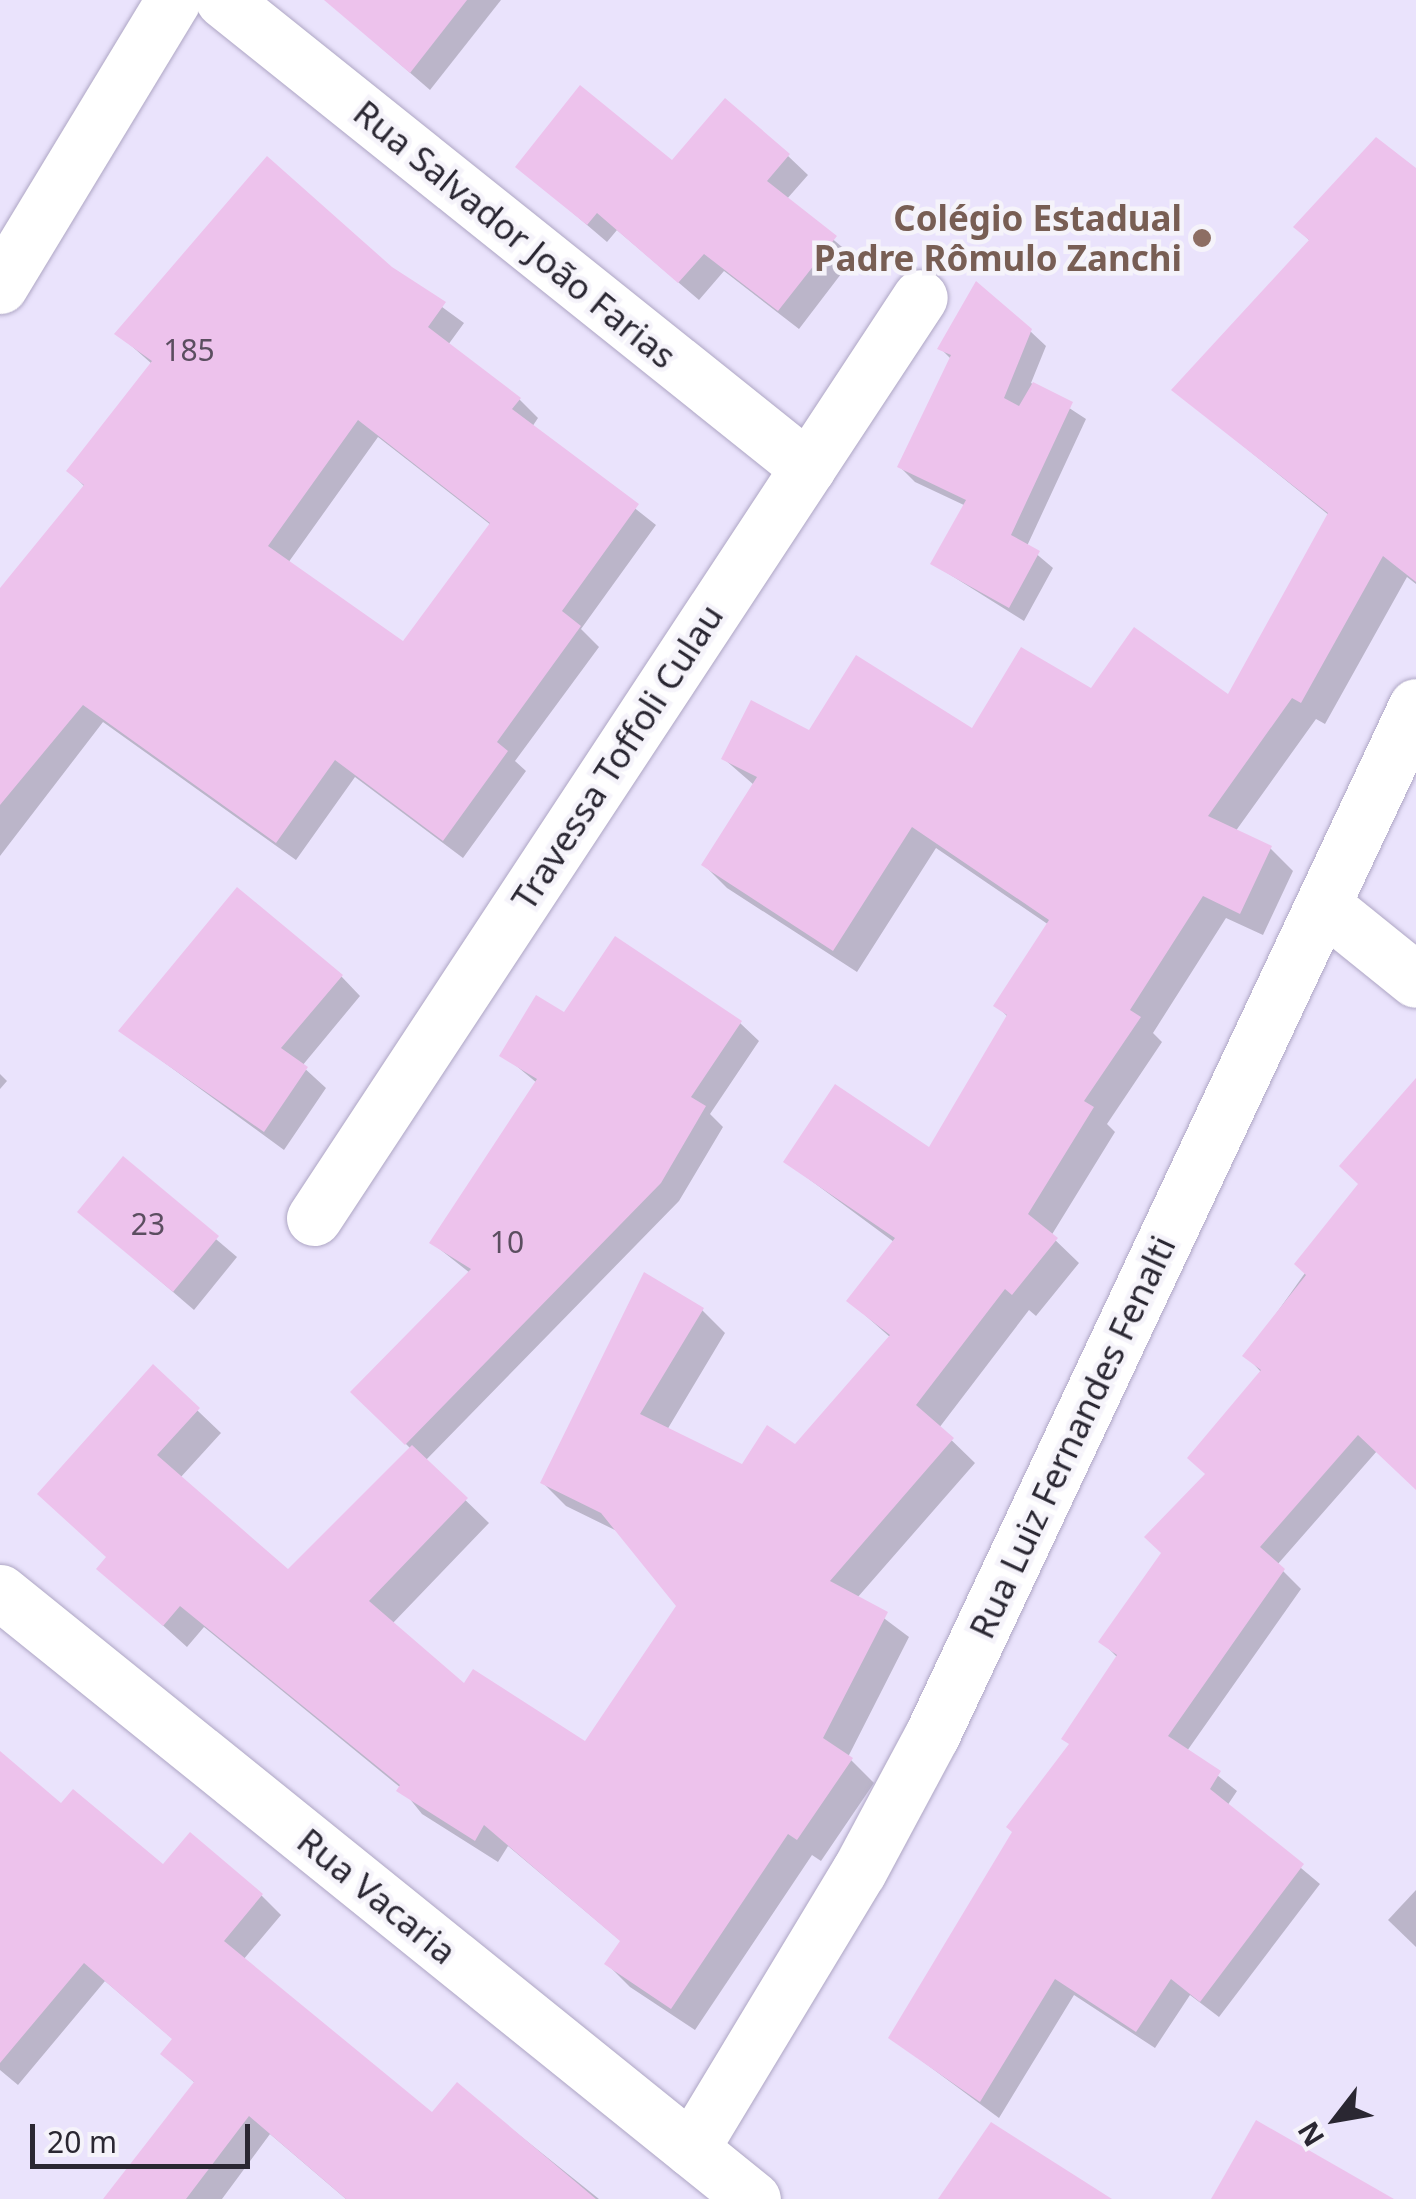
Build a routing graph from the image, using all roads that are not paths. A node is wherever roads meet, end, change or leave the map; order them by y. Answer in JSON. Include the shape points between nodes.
{"nodes":[{"id":1,"x":174,"y":0,"type":"edge"},
{"id":2,"x":223,"y":0,"type":"edge"},
{"id":3,"x":0,"y":286,"type":"edge"},
{"id":4,"x":920,"y":297,"type":"dead end"},
{"id":5,"x":808,"y":468,"type":"junction"},
{"id":6,"x":1416,"y":706,"type":"edge"},
{"id":7,"x":1323,"y":905,"type":"junction"},
{"id":8,"x":1416,"y":980,"type":"edge"},
{"id":9,"x":314,"y":1218,"type":"dead end"},
{"id":10,"x":0,"y":1592,"type":"edge"},
{"id":11,"x":691,"y":2148,"type":"junction"},
{"id":12,"x":754,"y":2199,"type":"edge"}],
"edges":[{"from":1,"to":3,"type":"street"},
{"from":2,"to":5,"type":"street","name":"Rua Salvador João Farias"},
{"from":4,"to":5,"type":"street","name":"Travessa Toffoli Culau"},
{"from":5,"to":9,"type":"street","name":"Travessa Toffoli Culau"},
{"from":6,"to":7,"type":"street","name":"Rua Luiz Fernandes Fenalti"},
{"from":7,"to":8,"type":"street"},
{"from":7,"to":11,"type":"street","name":"Rua Luiz Fernandes Fenalti","via":[[932,1735]]},
{"from":10,"to":11,"type":"street","name":"Rua Vacaria"},
{"from":11,"to":12,"type":"street","name":"Rua Vacaria"}]}
